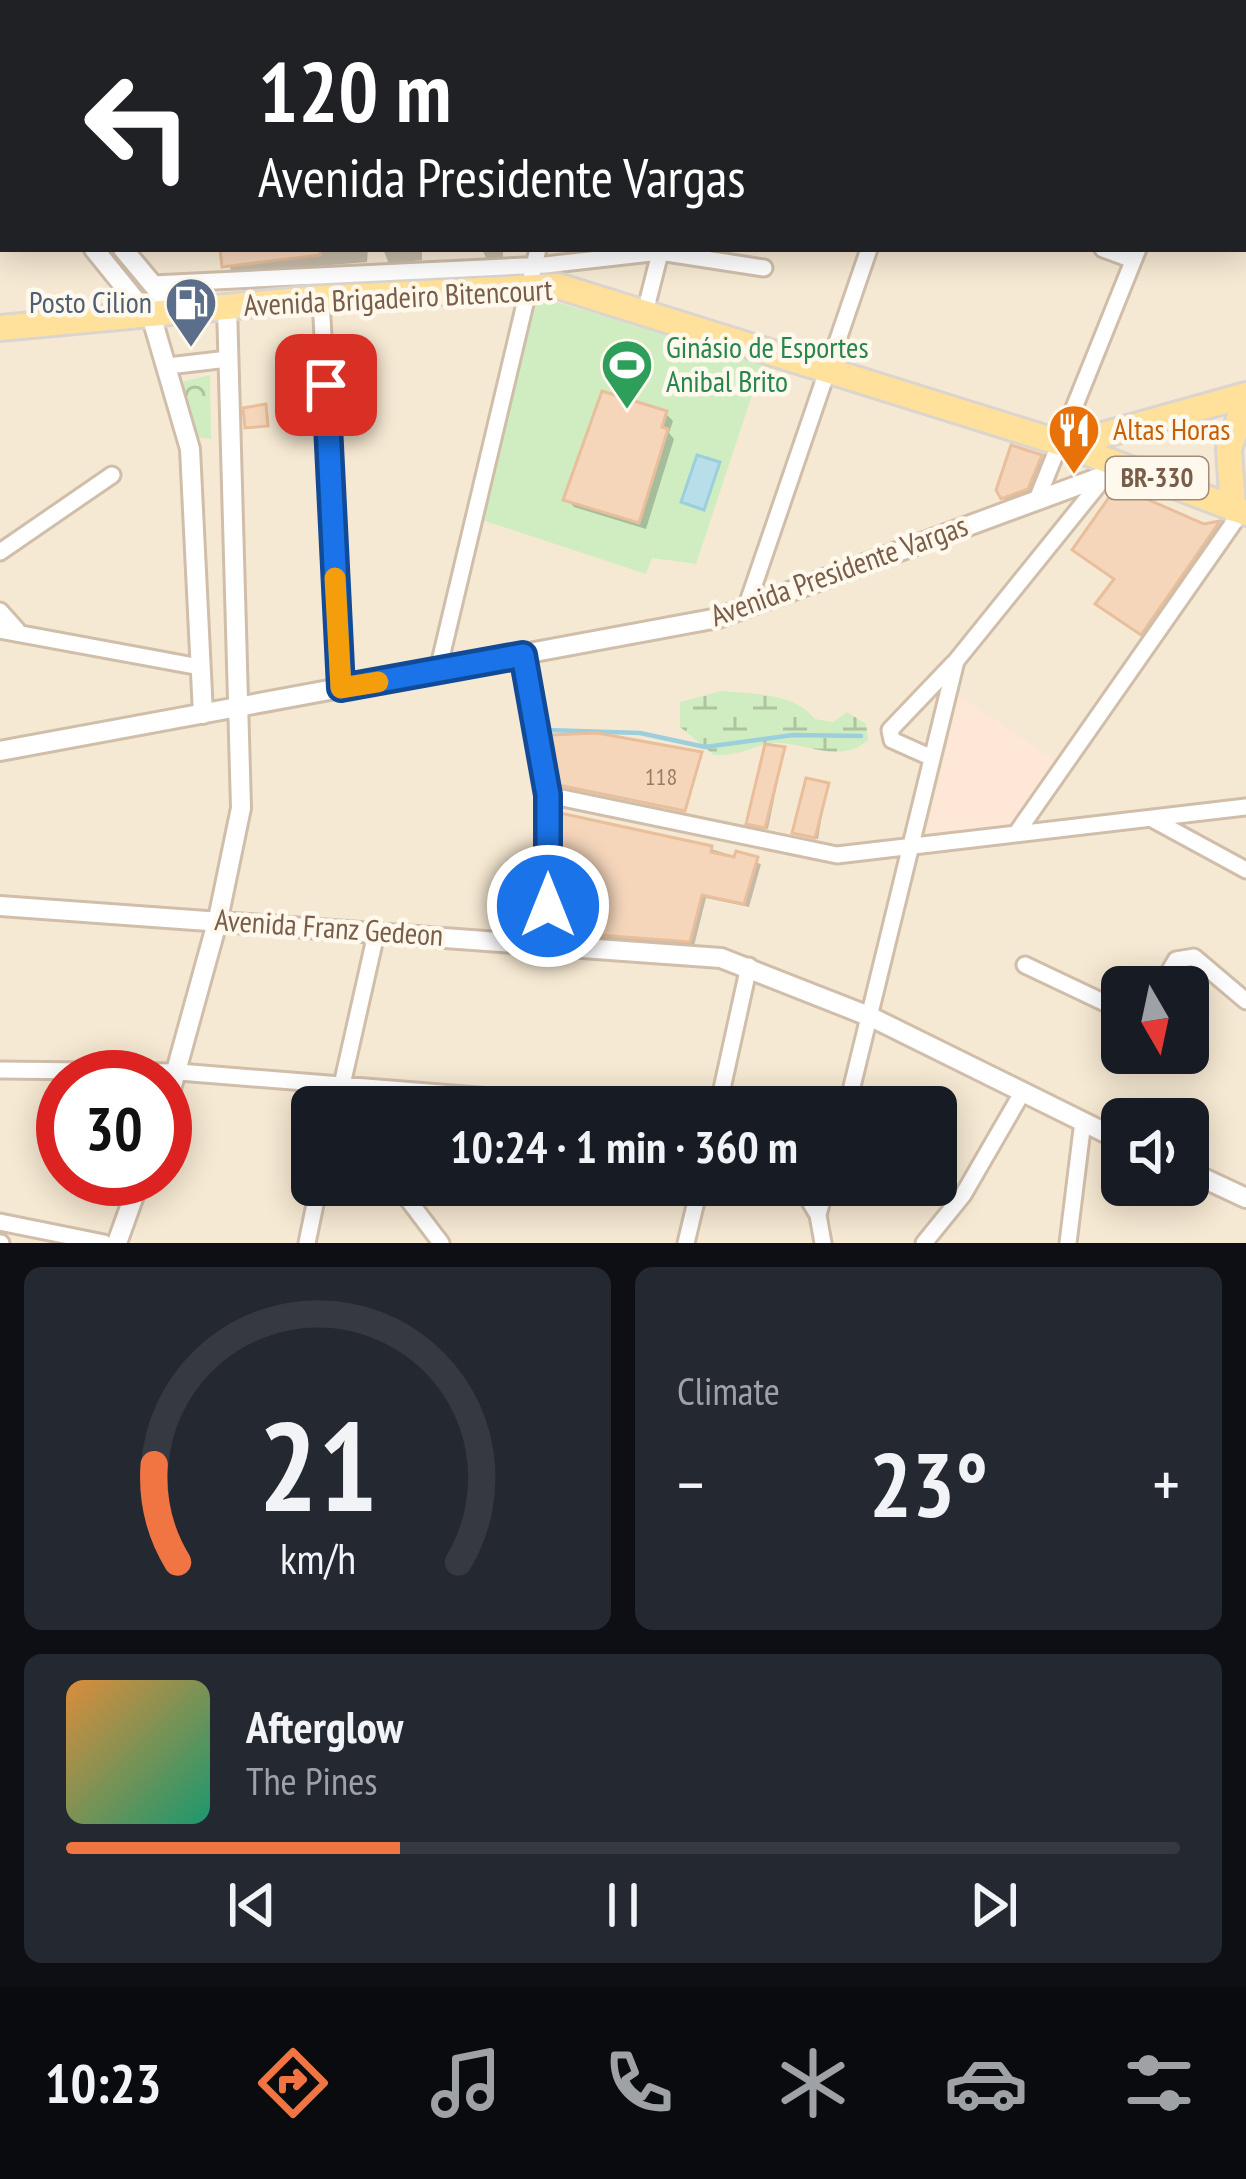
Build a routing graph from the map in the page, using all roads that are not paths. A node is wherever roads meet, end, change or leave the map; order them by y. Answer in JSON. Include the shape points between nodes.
{"nodes":[{"id":1,"x":96,"y":252,"type":"edge"},
{"id":2,"x":126,"y":252,"type":"edge"},
{"id":3,"x":646,"y":252,"type":"edge"},
{"id":4,"x":660,"y":252,"type":"edge"},
{"id":5,"x":672,"y":252,"type":"edge"},
{"id":6,"x":867,"y":252,"type":"edge"},
{"id":7,"x":1136,"y":255,"type":"edge"},
{"id":8,"x":534,"y":267,"type":"edge"},
{"id":9,"x":764,"y":268,"type":"dead end"},
{"id":10,"x":153,"y":284,"type":"junction"},
{"id":11,"x":321,"y":298,"type":"junction"},
{"id":12,"x":227,"y":307,"type":"junction"},
{"id":13,"x":174,"y":310,"type":"junction"},
{"id":14,"x":645,"y":312,"type":"junction"},
{"id":15,"x":147,"y":313,"type":"junction"},
{"id":16,"x":0,"y":328,"type":"edge"},
{"id":17,"x":228,"y":358,"type":"junction"},
{"id":18,"x":168,"y":366,"type":"junction"},
{"id":19,"x":827,"y":370,"type":"junction"},
{"id":20,"x":1246,"y":396,"type":"edge"},
{"id":21,"x":1063,"y":444,"type":"junction"},
{"id":22,"x":1112,"y":469,"type":"junction"},
{"id":23,"x":112,"y":475,"type":"dead end"},
{"id":24,"x":1039,"y":497,"type":"junction"},
{"id":25,"x":1240,"y":511,"type":"edge"},
{"id":26,"x":0,"y":551,"type":"edge"},
{"id":27,"x":746,"y":608,"type":"junction"},
{"id":28,"x":0,"y":610,"type":"edge"},
{"id":29,"x":8,"y":630,"type":"edge"},
{"id":30,"x":523,"y":655,"type":"junction"},
{"id":31,"x":956,"y":661,"type":"junction"},
{"id":32,"x":200,"y":667,"type":"junction"},
{"id":33,"x":438,"y":670,"type":"junction"},
{"id":34,"x":341,"y":688,"type":"junction"},
{"id":35,"x":237,"y":710,"type":"junction"},
{"id":36,"x":203,"y":714,"type":"junction"},
{"id":37,"x":0,"y":752,"type":"edge"},
{"id":38,"x":930,"y":757,"type":"junction"},
{"id":39,"x":548,"y":795,"type":"junction"},
{"id":40,"x":1246,"y":807,"type":"edge"},
{"id":41,"x":1152,"y":819,"type":"junction"},
{"id":42,"x":1018,"y":831,"type":"junction"},
{"id":43,"x":911,"y":847,"type":"junction"},
{"id":44,"x":1246,"y":870,"type":"edge"},
{"id":45,"x":0,"y":906,"type":"edge"},
{"id":46,"x":218,"y":919,"type":"junction"},
{"id":47,"x":376,"y":934,"type":"junction"},
{"id":48,"x":548,"y":943,"type":"junction"},
{"id":49,"x":1025,"y":964,"type":"dead end"},
{"id":50,"x":749,"y":966,"type":"junction"},
{"id":51,"x":1172,"y":966,"type":"edge"},
{"id":52,"x":1205,"y":966,"type":"edge"},
{"id":53,"x":1209,"y":970,"type":"edge"},
{"id":54,"x":1101,"y":1001,"type":"edge"},
{"id":55,"x":1246,"y":1001,"type":"edge"},
{"id":56,"x":871,"y":1017,"type":"junction"},
{"id":57,"x":185,"y":1050,"type":"edge"},
{"id":58,"x":0,"y":1070,"type":"edge"},
{"id":59,"x":36,"y":1070,"type":"edge"},
{"id":60,"x":192,"y":1073,"type":"edge"},
{"id":61,"x":342,"y":1086,"type":"joint"},
{"id":62,"x":723,"y":1086,"type":"edge"},
{"id":63,"x":853,"y":1086,"type":"edge"},
{"id":64,"x":1022,"y":1093,"type":"junction"},
{"id":65,"x":1083,"y":1121,"type":"junction"},
{"id":66,"x":1101,"y":1130,"type":"edge"},
{"id":67,"x":1209,"y":1181,"type":"edge"},
{"id":68,"x":1246,"y":1198,"type":"edge"},
{"id":69,"x":130,"y":1206,"type":"edge"},
{"id":70,"x":315,"y":1206,"type":"edge"},
{"id":71,"x":413,"y":1206,"type":"edge"},
{"id":72,"x":695,"y":1206,"type":"edge"},
{"id":73,"x":813,"y":1206,"type":"edge"},
{"id":74,"x":820,"y":1206,"type":"edge"},
{"id":75,"x":818,"y":1215,"type":"junction"},
{"id":76,"x":0,"y":1222,"type":"edge"},
{"id":77,"x":104,"y":1243,"type":"edge"},
{"id":78,"x":117,"y":1243,"type":"edge"},
{"id":79,"x":307,"y":1243,"type":"edge"},
{"id":80,"x":441,"y":1243,"type":"edge"},
{"id":81,"x":686,"y":1243,"type":"edge"},
{"id":82,"x":824,"y":1243,"type":"edge"},
{"id":83,"x":924,"y":1243,"type":"edge"},
{"id":84,"x":1068,"y":1243,"type":"edge"}],
"edges":[{"from":1,"to":15,"type":"street"},
{"from":2,"to":10,"type":"street"},
{"from":3,"to":8,"type":"street"},
{"from":4,"to":14,"type":"street"},
{"from":5,"to":9,"type":"street"},
{"from":6,"to":19,"type":"street"},
{"from":7,"to":21,"type":"street"},
{"from":8,"to":10,"type":"street"},
{"from":8,"to":11,"type":"main road","name":"Avenida Brigadeiro Bitencourt"},
{"from":8,"to":14,"type":"main road","name":"Avenida Brigadeiro Bitencourt","via":[[557,286]]},
{"from":8,"to":33,"type":"street"},
{"from":10,"to":13,"type":"street"},
{"from":11,"to":12,"type":"main road","name":"Avenida Brigadeiro Bitencourt"},
{"from":11,"to":34,"type":"street"},
{"from":12,"to":13,"type":"main road","name":"Avenida Brigadeiro Bitencourt"},
{"from":12,"to":17,"type":"street"},
{"from":13,"to":15,"type":"main road","name":"Avenida Brigadeiro Bitencourt"},
{"from":14,"to":19,"type":"main road","name":"Avenida Brigadeiro Bitencourt"},
{"from":15,"to":16,"type":"main road","name":"Avenida Brigadeiro Bitencourt"},
{"from":15,"to":18,"type":"street"},
{"from":17,"to":18,"type":"street"},
{"from":17,"to":35,"type":"street"},
{"from":18,"to":32,"type":"street","via":[[190,449]]},
{"from":19,"to":21,"type":"main road","name":"Avenida Brigadeiro Bitencourt"},
{"from":19,"to":27,"type":"street"},
{"from":20,"to":21,"type":"main road"},
{"from":20,"to":25,"type":"main road","via":[[1228,449]]},
{"from":21,"to":22,"type":"main road","number":"BR-330"},
{"from":21,"to":24,"type":"street"},
{"from":22,"to":24,"type":"street","name":"Avenida Presidente Vargas"},
{"from":22,"to":25,"type":"main road","number":"BR-330"},
{"from":22,"to":31,"type":"street"},
{"from":23,"to":26,"type":"street"},
{"from":24,"to":27,"type":"street","name":"Avenida Presidente Vargas"},
{"from":25,"to":42,"type":"street"},
{"from":27,"to":30,"type":"street","name":"Avenida Presidente Vargas"},
{"from":28,"to":29,"type":"street"},
{"from":29,"to":32,"type":"street"},
{"from":30,"to":33,"type":"street","name":"Avenida Presidente Vargas"},
{"from":30,"to":39,"type":"street"},
{"from":31,"to":38,"type":"street"},
{"from":31,"to":38,"type":"street","via":[[890,730],[892,740]]},
{"from":32,"to":36,"type":"street"},
{"from":33,"to":34,"type":"street","name":"Avenida Presidente Vargas"},
{"from":34,"to":35,"type":"street","name":"Avenida Presidente Vargas"},
{"from":35,"to":36,"type":"street","name":"Avenida Presidente Vargas"},
{"from":35,"to":46,"type":"street","via":[[241,808]]},
{"from":36,"to":37,"type":"street","name":"Avenida Presidente Vargas"},
{"from":38,"to":43,"type":"street"},
{"from":39,"to":43,"type":"street","via":[[837,855]]},
{"from":39,"to":48,"type":"street"},
{"from":40,"to":41,"type":"street"},
{"from":41,"to":42,"type":"street"},
{"from":41,"to":44,"type":"street"},
{"from":42,"to":43,"type":"street"},
{"from":43,"to":56,"type":"street"},
{"from":45,"to":46,"type":"street","name":"Avenida Franz Gedeon"},
{"from":46,"to":47,"type":"street","name":"Avenida Franz Gedeon"},
{"from":46,"to":57,"type":"street"},
{"from":47,"to":48,"type":"street","name":"Avenida Franz Gedeon"},
{"from":47,"to":61,"type":"street"},
{"from":48,"to":50,"type":"street","name":"Avenida Franz Gedeon","via":[[664,950]]},
{"from":49,"to":54,"type":"street"},
{"from":50,"to":56,"type":"street","name":"Avenida Franz Gedeon"},
{"from":50,"to":62,"type":"street"},
{"from":51,"to":52,"type":"street","via":[[1194,957]]},
{"from":53,"to":55,"type":"street"},
{"from":56,"to":63,"type":"street"},
{"from":56,"to":64,"type":"street","name":"Avenida Franz Gedeon"},
{"from":58,"to":59,"type":"street"},
{"from":60,"to":61,"type":"street"},
{"from":64,"to":65,"type":"street","name":"Avenida Franz Gedeon"},
{"from":64,"to":83,"type":"street","via":[[963,1195]]},
{"from":65,"to":66,"type":"street","name":"Avenida Franz Gedeon"},
{"from":65,"to":84,"type":"street"},
{"from":67,"to":68,"type":"street"},
{"from":69,"to":78,"type":"street"},
{"from":70,"to":79,"type":"street"},
{"from":71,"to":80,"type":"street"},
{"from":72,"to":81,"type":"street"},
{"from":73,"to":75,"type":"street"},
{"from":74,"to":75,"type":"street"},
{"from":75,"to":82,"type":"street"},
{"from":76,"to":77,"type":"street"}]}
